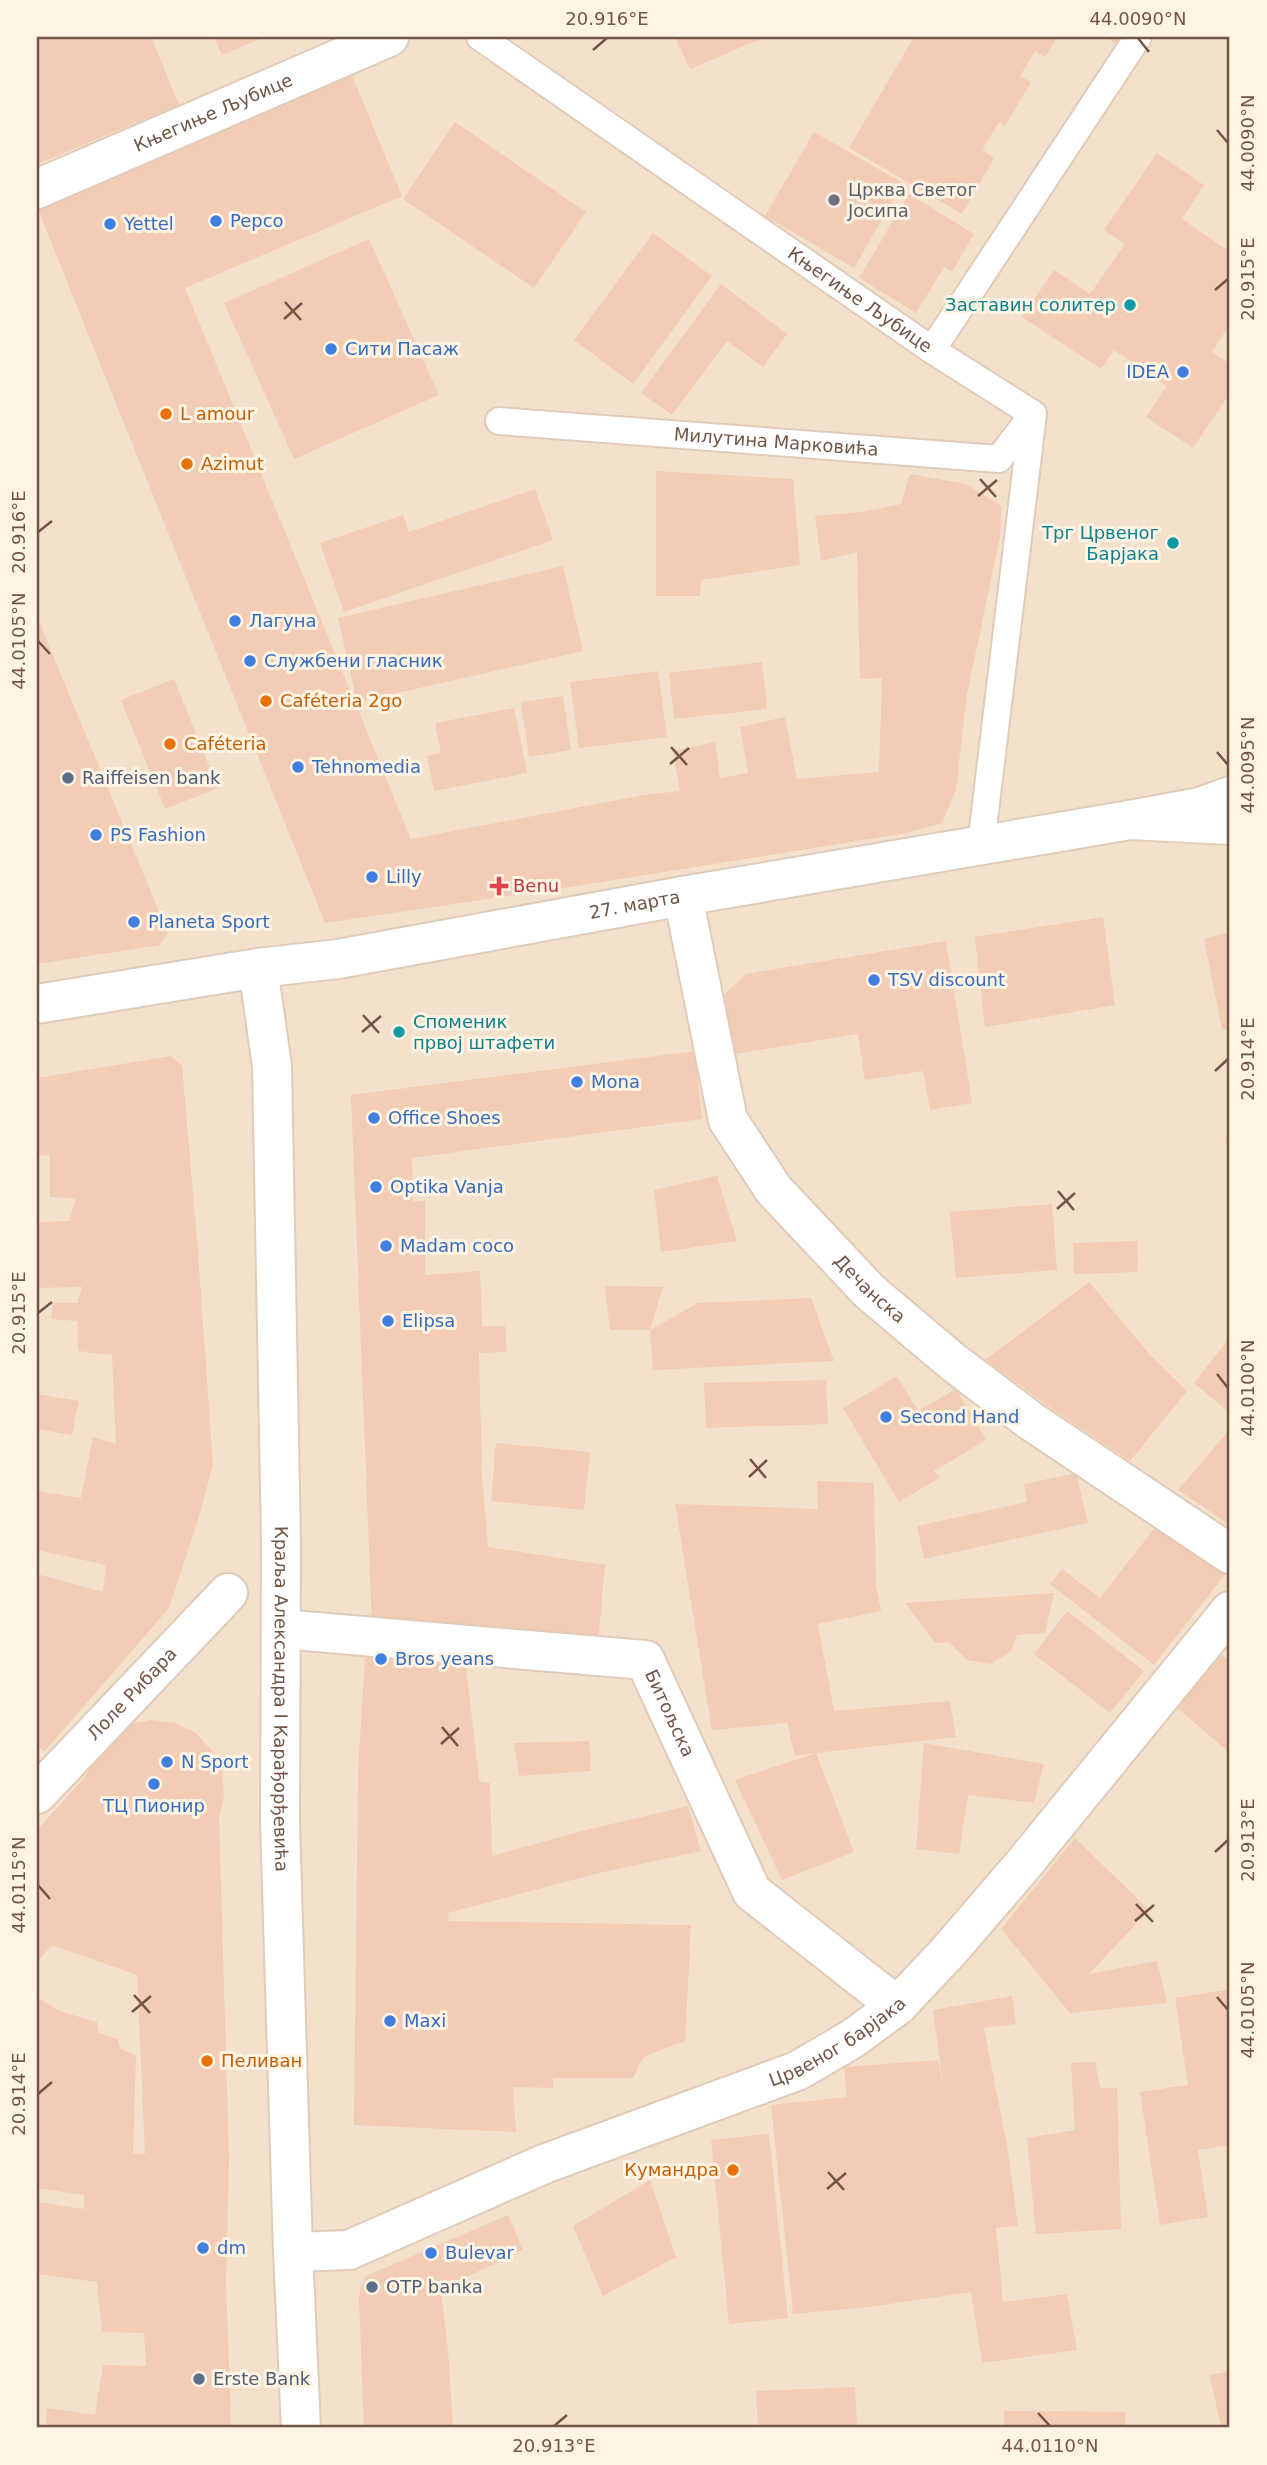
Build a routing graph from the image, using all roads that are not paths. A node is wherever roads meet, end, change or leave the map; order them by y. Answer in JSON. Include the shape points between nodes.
{"nodes":[{"id":1,"x":389,"y":37,"type":"edge"},
{"id":2,"x":480,"y":37,"type":"edge"},
{"id":3,"x":1138,"y":37,"type":"edge"},
{"id":4,"x":37,"y":189,"type":"edge"},
{"id":5,"x":933,"y":350,"type":"junction"},
{"id":6,"x":1033,"y":414,"type":"junction"},
{"id":7,"x":499,"y":421,"type":"dead end"},
{"id":8,"x":1230,"y":796,"type":"edge"},
{"id":9,"x":1130,"y":820,"type":"junction"},
{"id":10,"x":1230,"y":825,"type":"edge"},
{"id":11,"x":981,"y":845,"type":"junction"},
{"id":12,"x":683,"y":896,"type":"junction"},
{"id":13,"x":258,"y":968,"type":"junction"},
{"id":14,"x":37,"y":1004,"type":"edge"},
{"id":15,"x":1230,"y":1555,"type":"edge"},
{"id":16,"x":228,"y":1593,"type":"dead end"},
{"id":17,"x":1230,"y":1611,"type":"edge"},
{"id":18,"x":281,"y":1629,"type":"junction"},
{"id":19,"x":37,"y":1794,"type":"edge"},
{"id":20,"x":897,"y":2006,"type":"junction"},
{"id":21,"x":293,"y":2252,"type":"junction"},
{"id":22,"x":301,"y":2428,"type":"edge"}],
"edges":[{"from":1,"to":4,"type":"street","name":"Књегиње Љубице"},
{"from":2,"to":5,"type":"lane","name":"Књегиње Љубице"},
{"from":3,"to":5,"type":"lane","name":"Књегиње Љубице"},
{"from":5,"to":6,"type":"lane"},
{"from":6,"to":7,"type":"lane","name":"Милутина Марковића","via":[[999,459]]},
{"from":6,"to":11,"type":"lane"},
{"from":8,"to":9,"type":"street","name":"27. марта"},
{"from":9,"to":10,"type":"street"},
{"from":9,"to":11,"type":"street","name":"27. марта"},
{"from":11,"to":12,"type":"street","name":"27. марта"},
{"from":12,"to":13,"type":"street","name":"27. марта","via":[[338,959]]},
{"from":12,"to":15,"type":"street","name":"Дечанска","via":[[728,1121],[774,1190],[870,1292],[953,1362],[1031,1421]]},
{"from":13,"to":14,"type":"street","name":"27. марта"},
{"from":13,"to":18,"type":"street","name":"Краља Александра I Карађорђевића","via":[[272,1066]]},
{"from":16,"to":19,"type":"street","name":"Лоле Рибара"},
{"from":17,"to":20,"type":"street","name":"Црвеног барјака","via":[[1022,1866]]},
{"from":18,"to":20,"type":"street","name":"Битољска","via":[[645,1660],[752,1892]]},
{"from":18,"to":21,"type":"street","name":"Краља Александра I Карађорђевића","via":[[280,1822]]},
{"from":20,"to":21,"type":"street","name":"Црвеног барјака","via":[[797,2071],[544,2164],[349,2250]]},
{"from":21,"to":22,"type":"street","name":"Краља Александра I Карађорђевића"}]}
